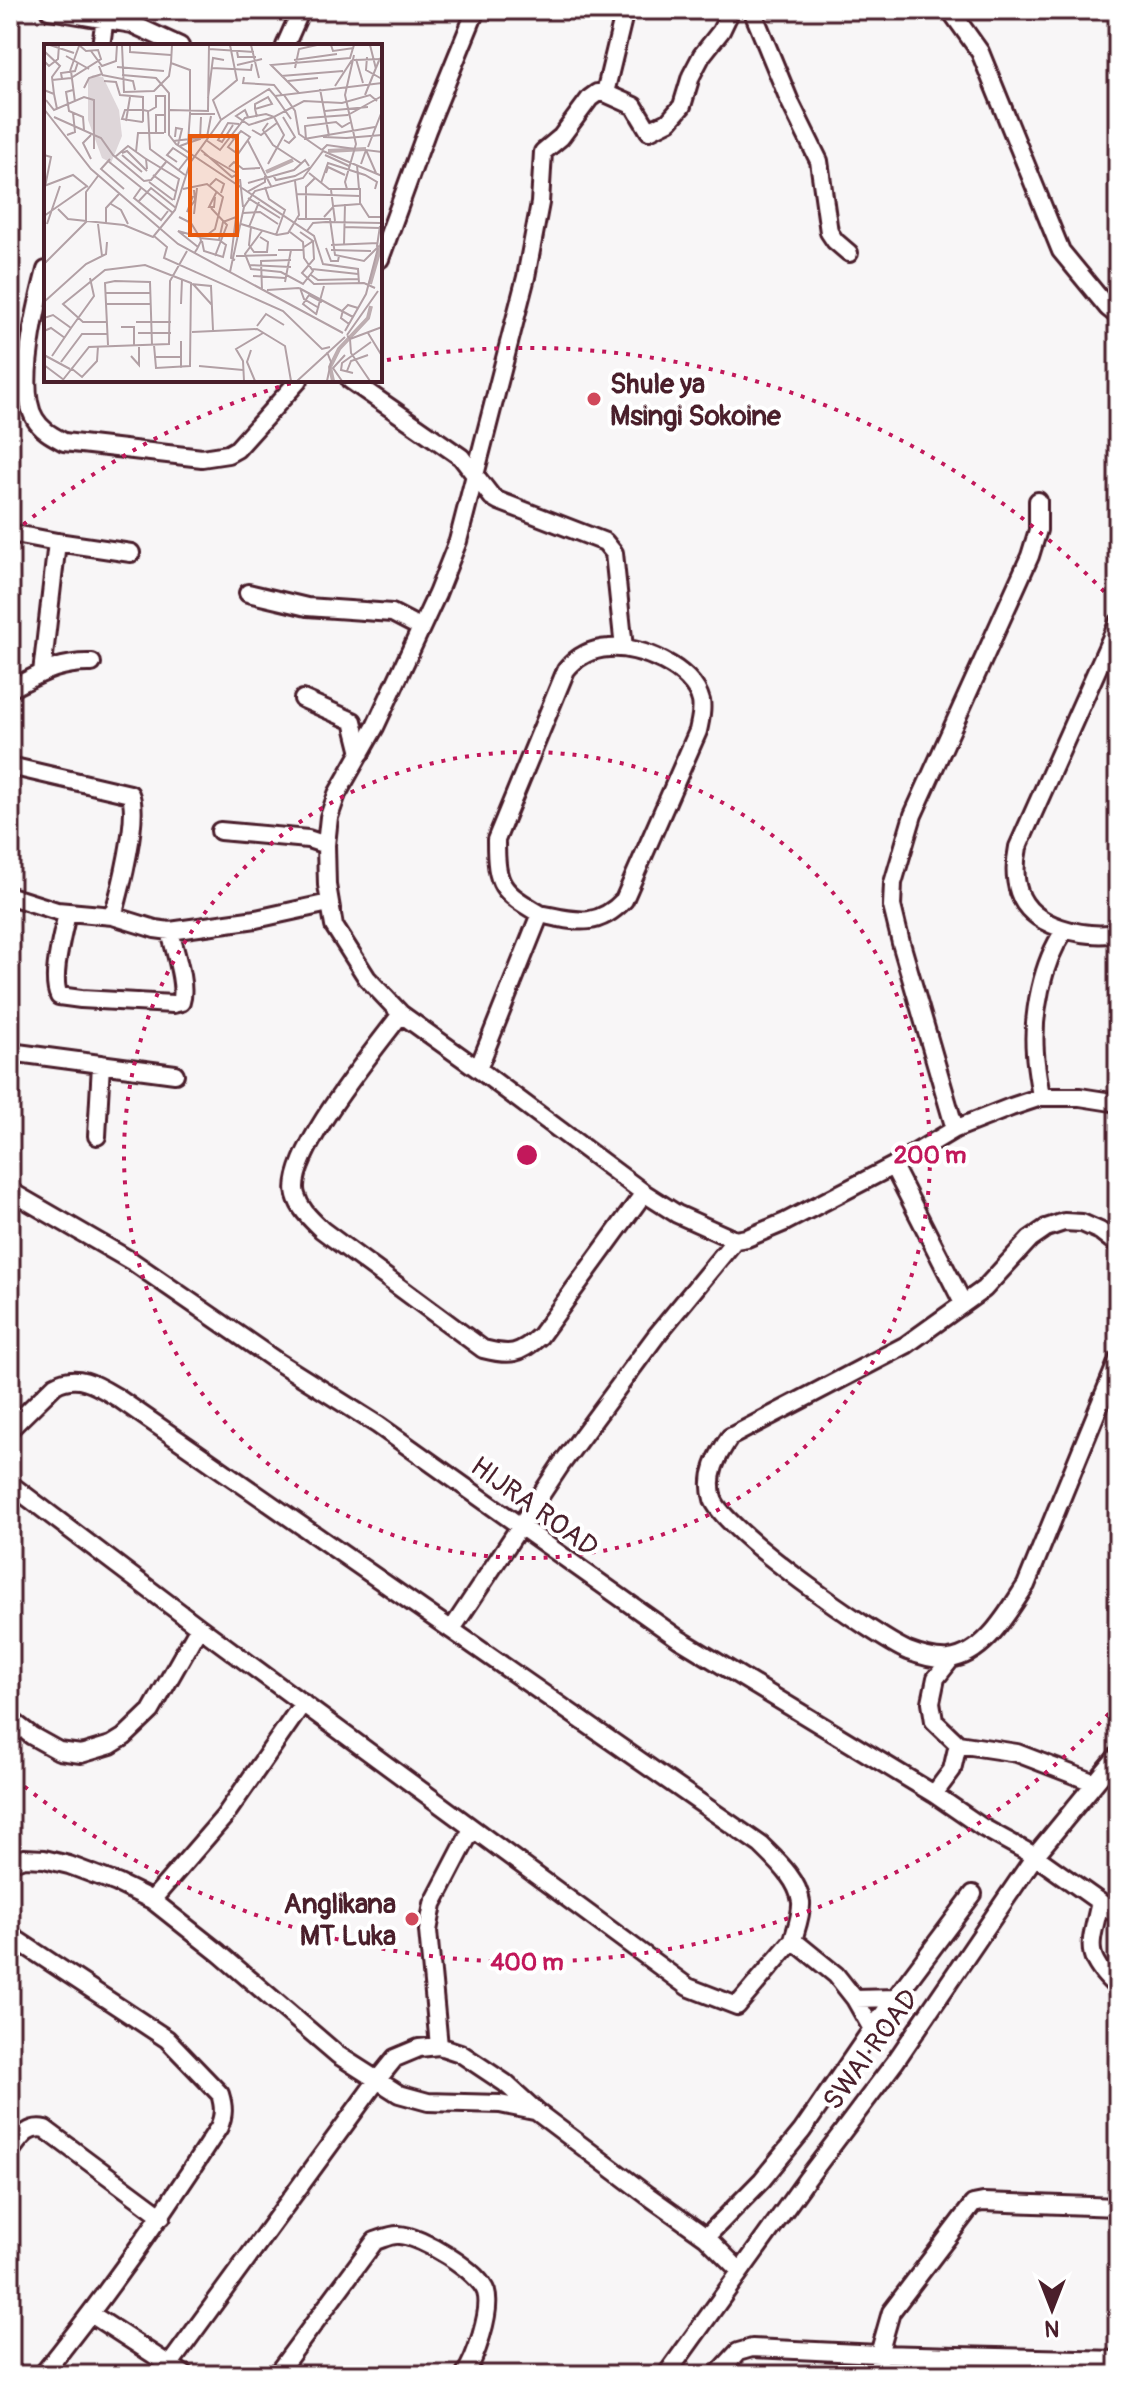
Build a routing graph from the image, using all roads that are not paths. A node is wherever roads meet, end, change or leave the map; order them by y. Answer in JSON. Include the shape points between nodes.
{"nodes":[{"id":1,"x":49,"y":10,"type":"edge"},
{"id":2,"x":301,"y":10,"type":"edge"},
{"id":3,"x":476,"y":10,"type":"edge"},
{"id":4,"x":625,"y":10,"type":"edge"},
{"id":5,"x":731,"y":10,"type":"edge"},
{"id":6,"x":752,"y":10,"type":"edge"},
{"id":7,"x":950,"y":10,"type":"edge"},
{"id":8,"x":106,"y":14,"type":"edge"},
{"id":9,"x":101,"y":44,"type":"edge"},
{"id":10,"x":176,"y":44,"type":"edge"},
{"id":11,"x":286,"y":44,"type":"edge"},
{"id":12,"x":605,"y":93,"type":"junction"},
{"id":13,"x":849,"y":253,"type":"dead end"},
{"id":14,"x":382,"y":254,"type":"edge"},
{"id":15,"x":44,"y":279,"type":"edge"},
{"id":16,"x":1118,"y":316,"type":"edge"},
{"id":17,"x":297,"y":382,"type":"edge"},
{"id":18,"x":353,"y":382,"type":"edge"},
{"id":19,"x":476,"y":476,"type":"junction"},
{"id":20,"x":1038,"y":501,"type":"dead end"},
{"id":21,"x":10,"y":533,"type":"edge"},
{"id":22,"x":57,"y":542,"type":"junction"},
{"id":23,"x":131,"y":553,"type":"dead end"},
{"id":24,"x":248,"y":593,"type":"dead end"},
{"id":25,"x":1118,"y":623,"type":"edge"},
{"id":26,"x":421,"y":628,"type":"junction"},
{"id":27,"x":624,"y":648,"type":"junction"},
{"id":28,"x":92,"y":663,"type":"dead end"},
{"id":29,"x":42,"y":673,"type":"junction"},
{"id":30,"x":10,"y":689,"type":"edge"},
{"id":31,"x":303,"y":699,"type":"dead end"},
{"id":32,"x":361,"y":753,"type":"junction"},
{"id":33,"x":10,"y":766,"type":"edge"},
{"id":34,"x":220,"y":831,"type":"dead end"},
{"id":35,"x":326,"y":845,"type":"junction"},
{"id":36,"x":10,"y":896,"type":"edge"},
{"id":37,"x":329,"y":903,"type":"junction"},
{"id":38,"x":67,"y":913,"type":"junction"},
{"id":39,"x":540,"y":914,"type":"junction"},
{"id":40,"x":113,"y":916,"type":"junction"},
{"id":41,"x":170,"y":931,"type":"junction"},
{"id":42,"x":1064,"y":931,"type":"junction"},
{"id":43,"x":1118,"y":933,"type":"edge"},
{"id":44,"x":401,"y":1014,"type":"junction"},
{"id":45,"x":10,"y":1052,"type":"edge"},
{"id":46,"x":101,"y":1064,"type":"junction"},
{"id":47,"x":478,"y":1069,"type":"junction"},
{"id":48,"x":175,"y":1074,"type":"dead end"},
{"id":49,"x":1041,"y":1097,"type":"junction"},
{"id":50,"x":1118,"y":1103,"type":"edge"},
{"id":51,"x":955,"y":1129,"type":"junction"},
{"id":52,"x":97,"y":1136,"type":"dead end"},
{"id":53,"x":893,"y":1166,"type":"junction"},
{"id":54,"x":10,"y":1191,"type":"edge"},
{"id":55,"x":644,"y":1193,"type":"junction"},
{"id":56,"x":735,"y":1240,"type":"junction"},
{"id":57,"x":1118,"y":1245,"type":"edge"},
{"id":58,"x":963,"y":1303,"type":"junction"},
{"id":59,"x":1118,"y":1360,"type":"edge"},
{"id":60,"x":10,"y":1429,"type":"edge"},
{"id":61,"x":10,"y":1484,"type":"edge"},
{"id":62,"x":519,"y":1527,"type":"junction"},
{"id":63,"x":199,"y":1627,"type":"junction"},
{"id":64,"x":452,"y":1629,"type":"junction"},
{"id":65,"x":951,"y":1659,"type":"junction"},
{"id":66,"x":303,"y":1703,"type":"junction"},
{"id":67,"x":10,"y":1719,"type":"edge"},
{"id":68,"x":958,"y":1744,"type":"junction"},
{"id":69,"x":1118,"y":1755,"type":"edge"},
{"id":70,"x":1095,"y":1783,"type":"junction"},
{"id":71,"x":934,"y":1794,"type":"junction"},
{"id":72,"x":472,"y":1829,"type":"junction"},
{"id":73,"x":1035,"y":1856,"type":"junction"},
{"id":74,"x":10,"y":1863,"type":"edge"},
{"id":75,"x":973,"y":1894,"type":"dead end"},
{"id":76,"x":152,"y":1900,"type":"junction"},
{"id":77,"x":1100,"y":1902,"type":"junction"},
{"id":78,"x":1118,"y":1915,"type":"edge"},
{"id":79,"x":10,"y":1940,"type":"edge"},
{"id":80,"x":793,"y":1940,"type":"junction"},
{"id":81,"x":1118,"y":1988,"type":"edge"},
{"id":82,"x":897,"y":1998,"type":"junction"},
{"id":83,"x":855,"y":1999,"type":"junction"},
{"id":84,"x":872,"y":2029,"type":"junction"},
{"id":85,"x":439,"y":2046,"type":"junction"},
{"id":86,"x":378,"y":2079,"type":"junction"},
{"id":87,"x":537,"y":2112,"type":"junction"},
{"id":88,"x":10,"y":2152,"type":"edge"},
{"id":89,"x":1118,"y":2207,"type":"edge"},
{"id":90,"x":162,"y":2216,"type":"junction"},
{"id":91,"x":706,"y":2237,"type":"junction"},
{"id":92,"x":740,"y":2271,"type":"junction"},
{"id":93,"x":91,"y":2314,"type":"junction"},
{"id":94,"x":879,"y":2354,"type":"junction"},
{"id":95,"x":1118,"y":2360,"type":"edge"},
{"id":96,"x":1030,"y":2367,"type":"edge"},
{"id":97,"x":166,"y":2370,"type":"edge"},
{"id":98,"x":42,"y":2375,"type":"edge"},
{"id":99,"x":185,"y":2375,"type":"edge"},
{"id":100,"x":276,"y":2375,"type":"edge"},
{"id":101,"x":464,"y":2375,"type":"edge"},
{"id":102,"x":666,"y":2375,"type":"edge"},
{"id":103,"x":717,"y":2375,"type":"edge"},
{"id":104,"x":879,"y":2375,"type":"edge"}],
"edges":[{"from":1,"to":8,"type":"street"},
{"from":2,"to":11,"type":"street"},
{"from":3,"to":14,"type":"street"},
{"from":4,"to":12,"type":"street"},
{"from":5,"to":12,"type":"street","via":[[691,76],[682,106],[669,121],[649,131],[634,106]]},
{"from":6,"to":13,"type":"street","via":[[819,161],[829,232]]},
{"from":7,"to":16,"type":"street","via":[[980,52],[1061,251]]},
{"from":8,"to":9,"type":"street"},
{"from":8,"to":10,"type":"street"},
{"from":12,"to":19,"type":"street","via":[[590,98],[543,152],[534,238]]},
{"from":15,"to":17,"type":"street","via":[[32,331],[28,398],[45,432],[64,442],[216,458],[237,449]]},
{"from":18,"to":19,"type":"street","via":[[461,457]]},
{"from":19,"to":26,"type":"street","via":[[458,541]]},
{"from":19,"to":27,"type":"street","via":[[499,501],[611,547]]},
{"from":20,"to":51,"type":"street","via":[[1038,530],[1030,556],[913,815],[893,883],[892,906],[901,943]]},
{"from":21,"to":22,"type":"street"},
{"from":22,"to":23,"type":"street"},
{"from":22,"to":29,"type":"street"},
{"from":24,"to":26,"type":"street","via":[[307,607],[392,613]]},
{"from":25,"to":42,"type":"street","via":[[1015,863],[1024,902]]},
{"from":26,"to":32,"type":"street"},
{"from":27,"to":39,"type":"street","via":[[594,650],[566,670],[496,840],[496,867],[506,892]]},
{"from":27,"to":39,"type":"street","via":[[668,664],[691,682],[701,702],[698,731],[624,900],[594,921]]},
{"from":28,"to":29,"type":"street","via":[[70,663]]},
{"from":29,"to":30,"type":"street"},
{"from":31,"to":32,"type":"street","via":[[353,721]]},
{"from":32,"to":35,"type":"street","via":[[337,794]]},
{"from":33,"to":40,"type":"street","via":[[130,794],[126,861]]},
{"from":34,"to":35,"type":"street"},
{"from":35,"to":37,"type":"street"},
{"from":36,"to":38,"type":"street"},
{"from":37,"to":41,"type":"street"},
{"from":37,"to":44,"type":"street","via":[[334,926],[367,978]]},
{"from":38,"to":40,"type":"street"},
{"from":38,"to":41,"type":"street","via":[[57,966],[59,996],[181,1002]]},
{"from":39,"to":47,"type":"street"},
{"from":40,"to":41,"type":"street"},
{"from":42,"to":43,"type":"street"},
{"from":42,"to":49,"type":"street","via":[[1043,980],[1037,1015],[1034,1051]]},
{"from":44,"to":47,"type":"street"},
{"from":44,"to":55,"type":"street","via":[[318,1128],[298,1166],[295,1193],[322,1230],[483,1349],[515,1353],[540,1336]]},
{"from":45,"to":46,"type":"street"},
{"from":46,"to":48,"type":"street"},
{"from":46,"to":52,"type":"street"},
{"from":47,"to":55,"type":"street"},
{"from":49,"to":50,"type":"street"},
{"from":49,"to":51,"type":"street"},
{"from":51,"to":53,"type":"street"},
{"from":53,"to":56,"type":"street","via":[[785,1222]]},
{"from":53,"to":58,"type":"street"},
{"from":54,"to":62,"type":"street","name":"HIJRA ROAD","via":[[133,1262],[378,1425]]},
{"from":55,"to":56,"type":"street"},
{"from":56,"to":62,"type":"street","via":[[656,1336]]},
{"from":57,"to":58,"type":"street","via":[[1082,1223],[1046,1228]]},
{"from":58,"to":65,"type":"street","via":[[906,1345],[730,1437],[715,1459],[710,1483],[714,1502],[731,1522],[814,1591],[906,1650],[930,1659]]},
{"from":59,"to":65,"type":"street","via":[[1026,1585],[986,1639]]},
{"from":60,"to":64,"type":"street","via":[[63,1380],[91,1382]]},
{"from":61,"to":63,"type":"street"},
{"from":62,"to":64,"type":"street"},
{"from":62,"to":71,"type":"street","name":"HIJRA ROAD","via":[[679,1639]]},
{"from":63,"to":66,"type":"street"},
{"from":63,"to":67,"type":"street","via":[[151,1711],[111,1745],[81,1754],[59,1751]]},
{"from":64,"to":80,"type":"street","via":[[761,1845],[782,1866],[800,1897]]},
{"from":65,"to":68,"type":"street","via":[[936,1678],[931,1702],[934,1721]]},
{"from":66,"to":72,"type":"street"},
{"from":66,"to":76,"type":"street","via":[[224,1817]]},
{"from":68,"to":70,"type":"street","via":[[1017,1753]]},
{"from":68,"to":71,"type":"street","via":[[952,1770]]},
{"from":69,"to":70,"type":"street","name":"SWAI ROAD"},
{"from":70,"to":73,"type":"street","name":"SWAI ROAD"},
{"from":71,"to":73,"type":"street","name":"HIJRA ROAD"},
{"from":72,"to":80,"type":"street","via":[[679,1981],[737,2006]]},
{"from":72,"to":85,"type":"street","via":[[429,1918]]},
{"from":73,"to":77,"type":"street","name":"HIJRA ROAD"},
{"from":73,"to":92,"type":"street","name":"SWAI ROAD","via":[[895,2062]]},
{"from":74,"to":76,"type":"street","via":[[24,1858],[69,1865]]},
{"from":75,"to":82,"type":"street"},
{"from":76,"to":86,"type":"street","via":[[338,2055]]},
{"from":77,"to":78,"type":"street","name":"HIJRA ROAD"},
{"from":77,"to":81,"type":"street","via":[[1091,1954]]},
{"from":79,"to":90,"type":"street","via":[[167,2039],[220,2094],[224,2106],[219,2127]]},
{"from":80,"to":83,"type":"street","via":[[836,1975]]},
{"from":82,"to":83,"type":"street"},
{"from":82,"to":84,"type":"street"},
{"from":83,"to":84,"type":"street"},
{"from":84,"to":91,"type":"street","via":[[802,2131]]},
{"from":85,"to":86,"type":"street","via":[[395,2058]]},
{"from":85,"to":87,"type":"street","via":[[460,2053],[505,2083]]},
{"from":86,"to":87,"type":"street","via":[[414,2099],[500,2104]]},
{"from":86,"to":97,"type":"street"},
{"from":87,"to":91,"type":"street"},
{"from":88,"to":90,"type":"street","via":[[24,2133],[45,2129]]},
{"from":89,"to":94,"type":"street","via":[[973,2204],[891,2312]]},
{"from":90,"to":93,"type":"street"},
{"from":91,"to":92,"type":"street"},
{"from":92,"to":102,"type":"street","name":"SWAI ROAD"},
{"from":93,"to":97,"type":"street"},
{"from":93,"to":98,"type":"street"},
{"from":94,"to":96,"type":"street"},
{"from":94,"to":103,"type":"street","via":[[752,2348],[738,2352]]},
{"from":94,"to":104,"type":"street"},
{"from":95,"to":96,"type":"street"},
{"from":97,"to":99,"type":"street"},
{"from":100,"to":101,"type":"street","via":[[375,2241],[398,2235],[429,2244],[476,2278],[486,2293],[485,2323]]}]}
